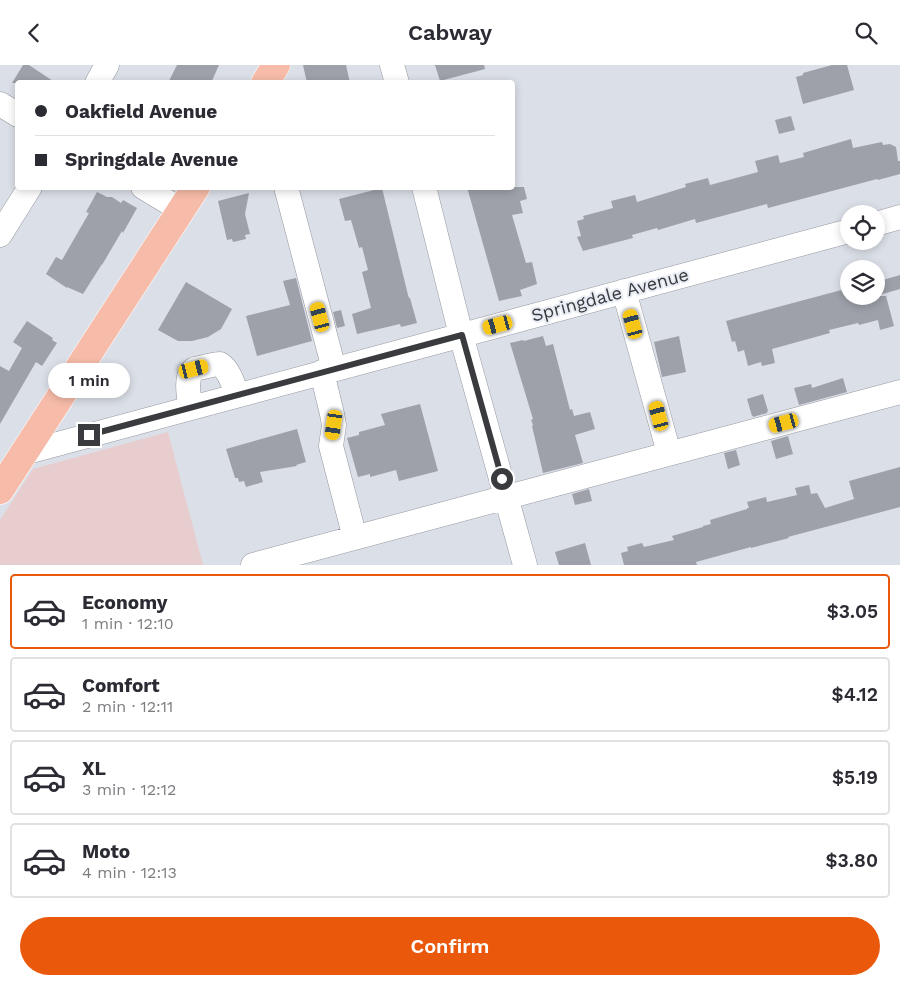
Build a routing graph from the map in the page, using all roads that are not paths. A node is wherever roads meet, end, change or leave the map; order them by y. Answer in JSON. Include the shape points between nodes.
{"nodes":[{"id":1,"x":108,"y":65,"type":"edge"},
{"id":2,"x":276,"y":65,"type":"edge"},
{"id":3,"x":392,"y":65,"type":"edge"},
{"id":4,"x":99,"y":80,"type":"edge"},
{"id":5,"x":267,"y":80,"type":"edge"},
{"id":6,"x":396,"y":80,"type":"edge"},
{"id":7,"x":0,"y":104,"type":"edge"},
{"id":8,"x":15,"y":113,"type":"edge"},
{"id":9,"x":28,"y":190,"type":"edge"},
{"id":10,"x":148,"y":190,"type":"edge"},
{"id":11,"x":194,"y":190,"type":"edge"},
{"id":12,"x":287,"y":190,"type":"edge"},
{"id":13,"x":425,"y":190,"type":"edge"},
{"id":14,"x":182,"y":210,"type":"junction"},
{"id":15,"x":900,"y":217,"type":"edge"},
{"id":16,"x":885,"y":221,"type":"edge"},
{"id":17,"x":840,"y":233,"type":"edge"},
{"id":18,"x":0,"y":235,"type":"edge"},
{"id":19,"x":624,"y":291,"type":"junction"},
{"id":20,"x":462,"y":335,"type":"junction"},
{"id":21,"x":328,"y":371,"type":"junction"},
{"id":22,"x":900,"y":392,"type":"edge"},
{"id":23,"x":237,"y":395,"type":"junction"},
{"id":24,"x":191,"y":408,"type":"junction"},
{"id":25,"x":24,"y":453,"type":"junction"},
{"id":26,"x":669,"y":453,"type":"junction"},
{"id":27,"x":0,"y":490,"type":"edge"},
{"id":28,"x":507,"y":497,"type":"junction"},
{"id":29,"x":355,"y":538,"type":"junction"},
{"id":30,"x":254,"y":565,"type":"edge"},
{"id":31,"x":525,"y":565,"type":"edge"}],
"edges":[{"from":1,"to":4,"type":"street"},
{"from":2,"to":5,"type":"main road"},
{"from":3,"to":6,"type":"street"},
{"from":7,"to":8,"type":"street"},
{"from":9,"to":18,"type":"street"},
{"from":10,"to":14,"type":"street"},
{"from":11,"to":14,"type":"main road"},
{"from":12,"to":21,"type":"street"},
{"from":13,"to":20,"type":"street"},
{"from":14,"to":25,"type":"main road"},
{"from":15,"to":16,"type":"street"},
{"from":17,"to":19,"type":"street","name":"Springdale Avenue"},
{"from":19,"to":20,"type":"street","name":"Springdale Avenue"},
{"from":19,"to":26,"type":"street"},
{"from":20,"to":21,"type":"street","name":"Springdale Avenue"},
{"from":20,"to":28,"type":"street"},
{"from":21,"to":23,"type":"street","name":"Springdale Avenue"},
{"from":21,"to":29,"type":"street","via":[[334,425],[331,446]]},
{"from":22,"to":26,"type":"street"},
{"from":23,"to":24,"type":"street","name":"Springdale Avenue"},
{"from":23,"to":24,"type":"street","via":[[228,372],[220,364],[194,369],[188,381]]},
{"from":24,"to":25,"type":"street","name":"Springdale Avenue"},
{"from":25,"to":27,"type":"main road"},
{"from":26,"to":28,"type":"street"},
{"from":28,"to":29,"type":"street"},
{"from":28,"to":31,"type":"street"},
{"from":29,"to":30,"type":"street"}]}
